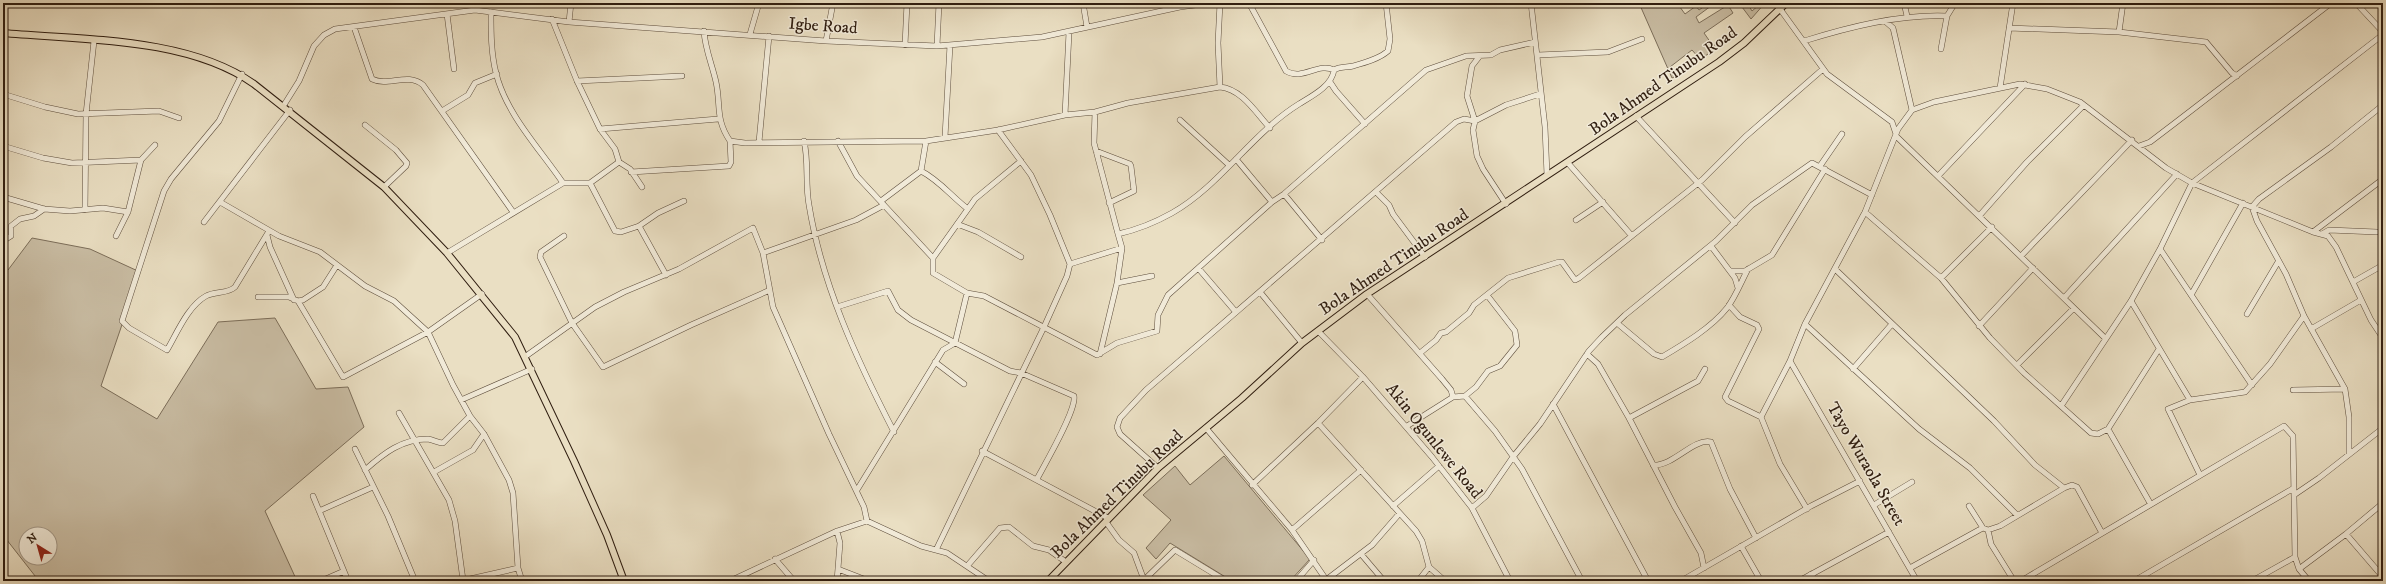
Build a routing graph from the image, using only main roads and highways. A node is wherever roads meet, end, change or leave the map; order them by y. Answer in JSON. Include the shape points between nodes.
{"nodes":[{"id":1,"x":1786,"y":3,"type":"edge"},
{"id":2,"x":3,"y":33,"type":"edge"},
{"id":3,"x":624,"y":581,"type":"edge"},
{"id":4,"x":1048,"y":581,"type":"edge"}],
"edges":[{"from":1,"to":4,"type":"main road","name":"Bola Ahmed Tinubu Road","via":[[1738,48],[1367,294],[1302,343],[1158,468]]},
{"from":2,"to":3,"type":"main road","via":[[187,53],[209,60],[242,74],[384,187],[447,253],[515,337],[604,528]]}]}
